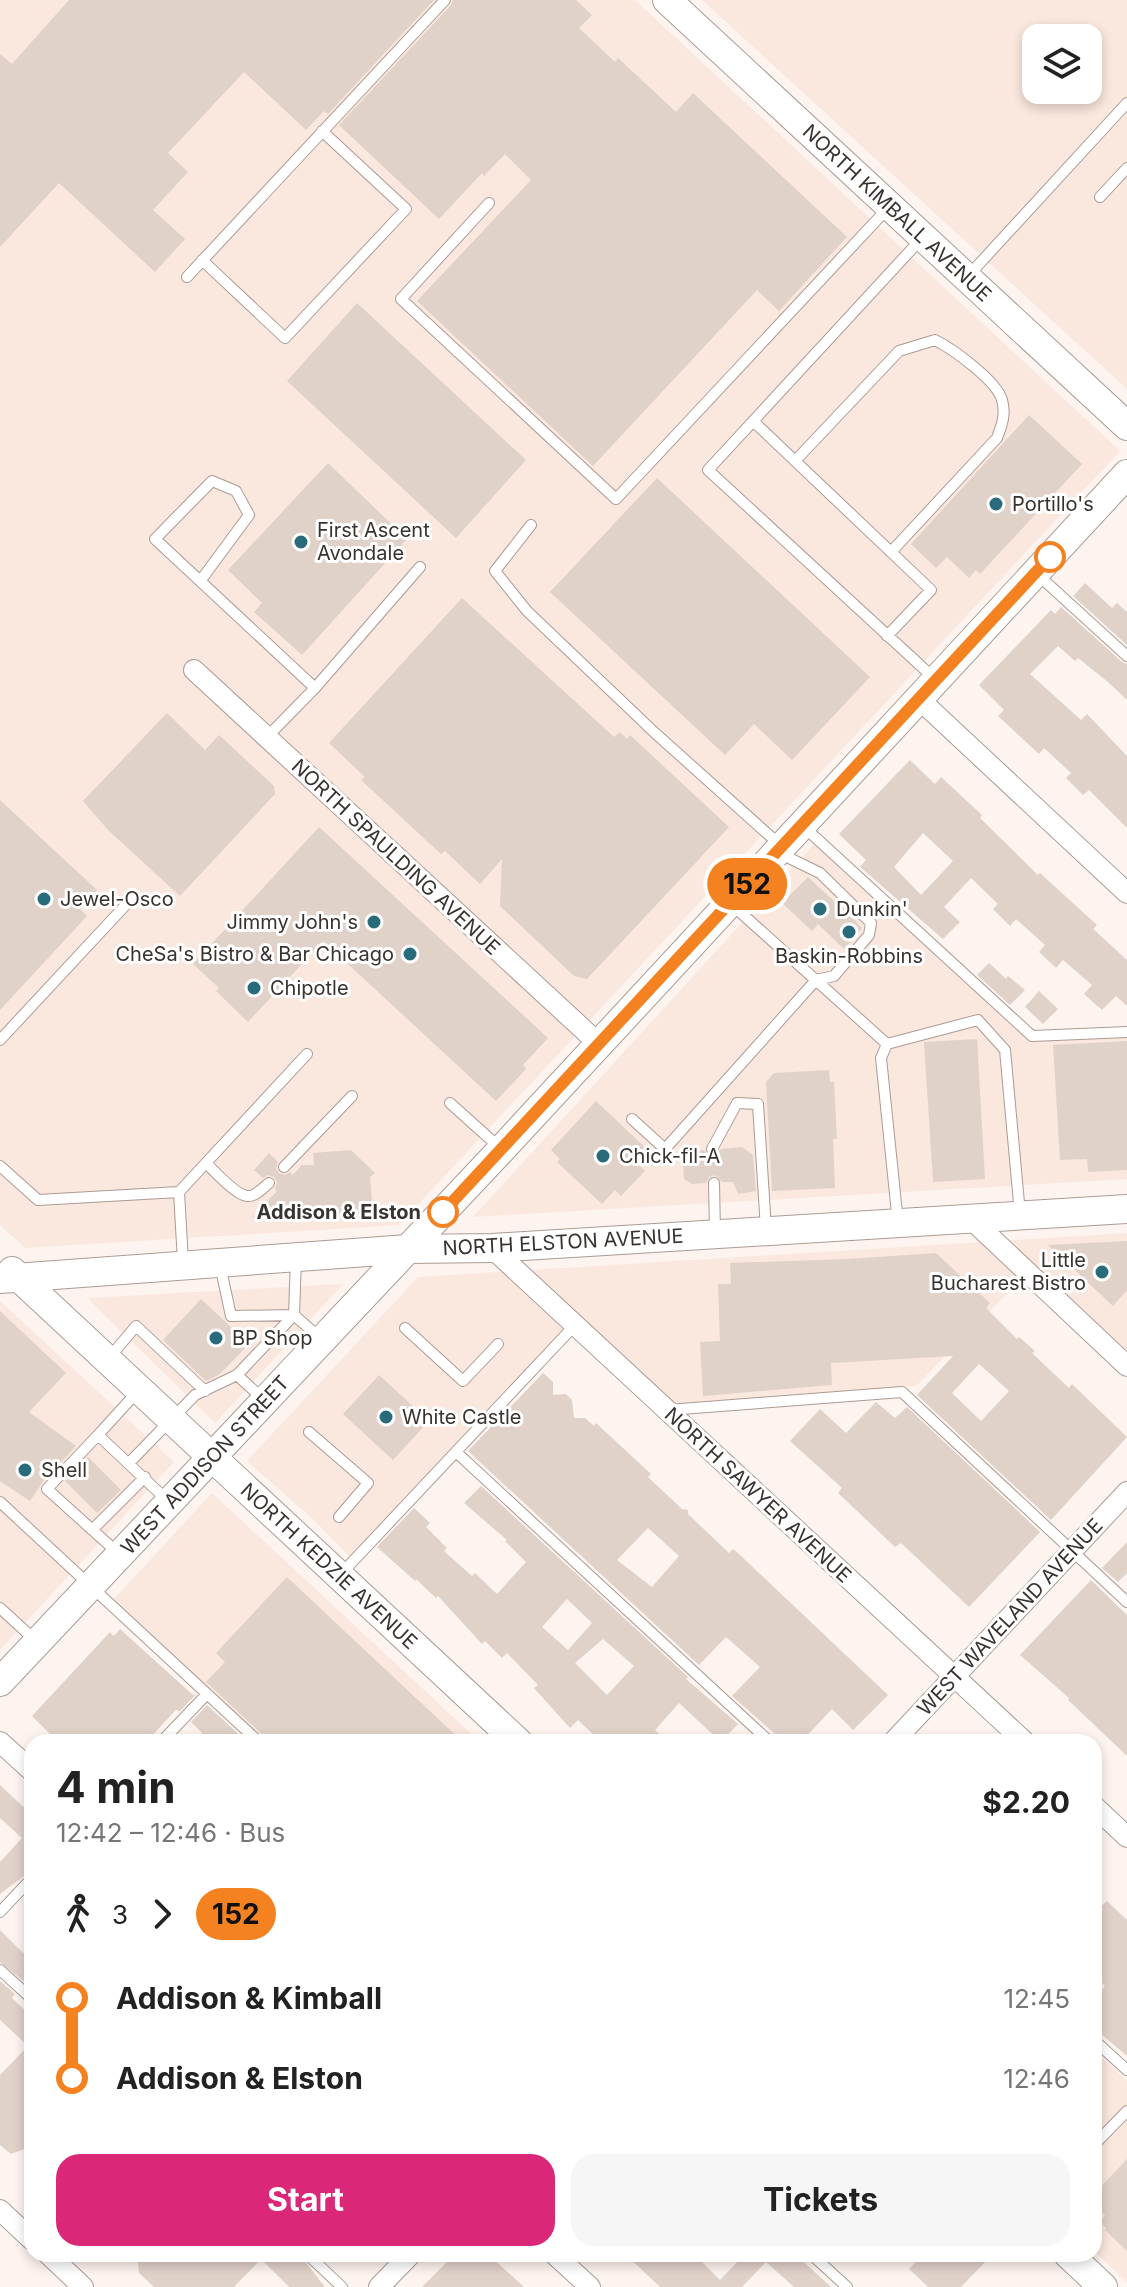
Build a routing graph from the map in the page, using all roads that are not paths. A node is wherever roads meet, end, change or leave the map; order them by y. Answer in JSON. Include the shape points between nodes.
{"nodes":[{"id":1,"x":445,"y":0,"type":"edge"},
{"id":2,"x":668,"y":0,"type":"edge"},
{"id":3,"x":1127,"y":103,"type":"edge"},
{"id":4,"x":322,"y":131,"type":"junction"},
{"id":5,"x":1127,"y":168,"type":"edge"},
{"id":6,"x":1100,"y":197,"type":"dead end"},
{"id":7,"x":489,"y":203,"type":"dead end"},
{"id":8,"x":890,"y":206,"type":"junction"},
{"id":9,"x":923,"y":237,"type":"junction"},
{"id":10,"x":202,"y":260,"type":"junction"},
{"id":11,"x":187,"y":277,"type":"dead end"},
{"id":12,"x":967,"y":278,"type":"junction"},
{"id":13,"x":753,"y":421,"type":"junction"},
{"id":14,"x":1127,"y":426,"type":"edge"},
{"id":15,"x":795,"y":461,"type":"junction"},
{"id":16,"x":1127,"y":474,"type":"edge"},
{"id":17,"x":531,"y":525,"type":"dead end"},
{"id":18,"x":891,"y":552,"type":"junction"},
{"id":19,"x":420,"y":567,"type":"dead end"},
{"id":20,"x":1036,"y":572,"type":"junction"},
{"id":21,"x":201,"y":580,"type":"junction"},
{"id":22,"x":887,"y":636,"type":"junction"},
{"id":23,"x":1127,"y":656,"type":"edge"},
{"id":24,"x":194,"y":670,"type":"dead end"},
{"id":25,"x":315,"y":688,"type":"junction"},
{"id":26,"x":927,"y":689,"type":"junction"},
{"id":27,"x":267,"y":737,"type":"junction"},
{"id":28,"x":802,"y":824,"type":"junction"},
{"id":29,"x":779,"y":849,"type":"junction"},
{"id":30,"x":1127,"y":893,"type":"edge"},
{"id":31,"x":134,"y":896,"type":"dead end"},
{"id":32,"x":730,"y":903,"type":"junction"},
{"id":33,"x":816,"y":980,"type":"junction"},
{"id":34,"x":1127,"y":1032,"type":"edge"},
{"id":35,"x":0,"y":1040,"type":"edge"},
{"id":36,"x":599,"y":1044,"type":"junction"},
{"id":37,"x":887,"y":1044,"type":"junction"},
{"id":38,"x":307,"y":1054,"type":"dead end"},
{"id":39,"x":352,"y":1096,"type":"dead end"},
{"id":40,"x":450,"y":1103,"type":"dead end"},
{"id":41,"x":632,"y":1119,"type":"dead end"},
{"id":42,"x":712,"y":1149,"type":"dead end"},
{"id":43,"x":501,"y":1150,"type":"junction"},
{"id":44,"x":206,"y":1163,"type":"junction"},
{"id":45,"x":0,"y":1166,"type":"edge"},
{"id":46,"x":284,"y":1167,"type":"dead end"},
{"id":47,"x":269,"y":1183,"type":"dead end"},
{"id":48,"x":714,"y":1183,"type":"dead end"},
{"id":49,"x":179,"y":1192,"type":"junction"},
{"id":50,"x":1127,"y":1209,"type":"edge"},
{"id":51,"x":1020,"y":1216,"type":"junction"},
{"id":52,"x":971,"y":1219,"type":"junction"},
{"id":53,"x":898,"y":1223,"type":"junction"},
{"id":54,"x":766,"y":1231,"type":"junction"},
{"id":55,"x":715,"y":1234,"type":"junction"},
{"id":56,"x":492,"y":1248,"type":"junction"},
{"id":57,"x":408,"y":1249,"type":"junction"},
{"id":58,"x":296,"y":1257,"type":"junction"},
{"id":59,"x":219,"y":1263,"type":"junction"},
{"id":60,"x":184,"y":1266,"type":"junction"},
{"id":61,"x":6,"y":1272,"type":"edge"},
{"id":62,"x":294,"y":1315,"type":"junction"},
{"id":63,"x":575,"y":1325,"type":"junction"},
{"id":64,"x":405,"y":1328,"type":"dead end"},
{"id":65,"x":322,"y":1341,"type":"junction"},
{"id":66,"x":498,"y":1344,"type":"dead end"},
{"id":67,"x":107,"y":1360,"type":"junction"},
{"id":68,"x":1127,"y":1366,"type":"edge"},
{"id":69,"x":237,"y":1375,"type":"junction"},
{"id":70,"x":139,"y":1389,"type":"junction"},
{"id":71,"x":205,"y":1391,"type":"junction"},
{"id":72,"x":265,"y":1401,"type":"junction"},
{"id":73,"x":667,"y":1410,"type":"junction"},
{"id":74,"x":171,"y":1419,"type":"junction"},
{"id":75,"x":309,"y":1432,"type":"dead end"},
{"id":76,"x":98,"y":1435,"type":"junction"},
{"id":77,"x":456,"y":1452,"type":"junction"},
{"id":78,"x":212,"y":1457,"type":"junction"},
{"id":79,"x":129,"y":1463,"type":"junction"},
{"id":80,"x":145,"y":1477,"type":"junction"},
{"id":81,"x":1127,"y":1492,"type":"edge"},
{"id":82,"x":0,"y":1502,"type":"edge"},
{"id":83,"x":170,"y":1502,"type":"junction"},
{"id":84,"x":339,"y":1517,"type":"dead end"},
{"id":85,"x":92,"y":1530,"type":"junction"},
{"id":86,"x":1072,"y":1551,"type":"junction"},
{"id":87,"x":120,"y":1555,"type":"junction"},
{"id":88,"x":339,"y":1576,"type":"junction"},
{"id":89,"x":91,"y":1586,"type":"junction"},
{"id":90,"x":1127,"y":1602,"type":"edge"},
{"id":91,"x":0,"y":1608,"type":"edge"},
{"id":92,"x":37,"y":1642,"type":"junction"},
{"id":93,"x":954,"y":1676,"type":"junction"},
{"id":94,"x":0,"y":1682,"type":"edge"},
{"id":95,"x":207,"y":1694,"type":"junction"},
{"id":96,"x":169,"y":1734,"type":"edge"},
{"id":97,"x":250,"y":1734,"type":"edge"},
{"id":98,"x":509,"y":1734,"type":"edge"},
{"id":99,"x":761,"y":1734,"type":"edge"},
{"id":100,"x":900,"y":1734,"type":"edge"},
{"id":101,"x":1016,"y":1734,"type":"edge"},
{"id":102,"x":0,"y":1742,"type":"edge"},
{"id":103,"x":24,"y":1764,"type":"edge"},
{"id":104,"x":1102,"y":1814,"type":"edge"},
{"id":105,"x":1127,"y":1837,"type":"edge"},
{"id":106,"x":24,"y":1886,"type":"edge"},
{"id":107,"x":0,"y":1912,"type":"edge"},
{"id":108,"x":0,"y":1970,"type":"edge"},
{"id":109,"x":24,"y":1992,"type":"edge"},
{"id":110,"x":1102,"y":2047,"type":"edge"},
{"id":111,"x":1127,"y":2070,"type":"edge"},
{"id":112,"x":1127,"y":2111,"type":"edge"},
{"id":113,"x":1102,"y":2137,"type":"edge"},
{"id":114,"x":0,"y":2210,"type":"edge"},
{"id":115,"x":24,"y":2232,"type":"edge"},
{"id":116,"x":56,"y":2262,"type":"edge"},
{"id":117,"x":315,"y":2262,"type":"edge"},
{"id":118,"x":403,"y":2262,"type":"edge"},
{"id":119,"x":563,"y":2262,"type":"edge"},
{"id":120,"x":820,"y":2262,"type":"edge"},
{"id":121,"x":1076,"y":2262,"type":"edge"},
{"id":122,"x":83,"y":2287,"type":"edge"},
{"id":123,"x":342,"y":2287,"type":"edge"},
{"id":124,"x":379,"y":2287,"type":"edge"},
{"id":125,"x":590,"y":2287,"type":"edge"},
{"id":126,"x":847,"y":2287,"type":"edge"},
{"id":127,"x":1103,"y":2287,"type":"edge"}],
"edges":[{"from":1,"to":4,"type":"lane"},
{"from":2,"to":8,"type":"main road","name":"NORTH KIMBALL AVENUE"},
{"from":3,"to":12,"type":"lane"},
{"from":4,"to":10,"type":"lane"},
{"from":4,"to":10,"type":"lane","via":[[406,209],[285,338]]},
{"from":5,"to":6,"type":"lane"},
{"from":7,"to":8,"type":"lane","via":[[401,299],[616,499]]},
{"from":8,"to":9,"type":"main road","name":"NORTH KIMBALL AVENUE"},
{"from":9,"to":12,"type":"main road","name":"NORTH KIMBALL AVENUE"},
{"from":9,"to":13,"type":"lane"},
{"from":10,"to":11,"type":"lane"},
{"from":12,"to":14,"type":"main road","name":"NORTH KIMBALL AVENUE"},
{"from":13,"to":15,"type":"lane"},
{"from":13,"to":22,"type":"lane","via":[[708,470]]},
{"from":15,"to":18,"type":"lane"},
{"from":15,"to":18,"type":"lane","via":[[899,351],[935,340],[969,362],[1002,397],[1004,418],[997,438]]},
{"from":16,"to":20,"type":"main road","name":"WEST ADDISON STREET"},
{"from":17,"to":29,"type":"lane","via":[[495,571],[527,611]]},
{"from":18,"to":22,"type":"lane","via":[[931,590]]},
{"from":19,"to":25,"type":"lane"},
{"from":20,"to":23,"type":"lane"},
{"from":20,"to":26,"type":"main road","name":"WEST ADDISON STREET"},
{"from":21,"to":21,"type":"lane","via":[[155,539],[212,481],[236,491],[249,515]]},
{"from":21,"to":25,"type":"lane"},
{"from":22,"to":26,"type":"lane"},
{"from":24,"to":27,"type":"street","name":"NORTH SPAULDING AVENUE"},
{"from":25,"to":27,"type":"lane"},
{"from":26,"to":28,"type":"main road","name":"WEST ADDISON STREET"},
{"from":26,"to":30,"type":"street"},
{"from":27,"to":36,"type":"street","name":"NORTH SPAULDING AVENUE"},
{"from":28,"to":29,"type":"main road","name":"WEST ADDISON STREET"},
{"from":28,"to":34,"type":"lane","via":[[1032,1036]]},
{"from":29,"to":32,"type":"main road","name":"WEST ADDISON STREET"},
{"from":29,"to":33,"type":"lane","via":[[820,873],[871,923],[869,935],[834,976]]},
{"from":31,"to":35,"type":"lane"},
{"from":32,"to":33,"type":"lane"},
{"from":32,"to":36,"type":"main road","name":"WEST ADDISON STREET"},
{"from":33,"to":37,"type":"lane"},
{"from":33,"to":41,"type":"lane","via":[[665,1149]]},
{"from":36,"to":43,"type":"main road","name":"WEST ADDISON STREET"},
{"from":37,"to":51,"type":"lane","via":[[978,1020],[1005,1050]]},
{"from":37,"to":53,"type":"lane","via":[[881,1058]]},
{"from":38,"to":44,"type":"lane"},
{"from":39,"to":46,"type":"lane"},
{"from":40,"to":43,"type":"lane"},
{"from":42,"to":54,"type":"lane","via":[[737,1103],[758,1104]]},
{"from":43,"to":57,"type":"main road","name":"WEST ADDISON STREET"},
{"from":44,"to":47,"type":"lane","via":[[247,1196]]},
{"from":44,"to":49,"type":"lane"},
{"from":45,"to":49,"type":"lane","via":[[38,1200]]},
{"from":48,"to":55,"type":"lane"},
{"from":49,"to":60,"type":"lane"},
{"from":50,"to":51,"type":"main road","name":"NORTH ELSTON AVENUE"},
{"from":51,"to":52,"type":"main road","name":"NORTH ELSTON AVENUE"},
{"from":52,"to":53,"type":"main road","name":"NORTH ELSTON AVENUE"},
{"from":52,"to":68,"type":"street"},
{"from":53,"to":54,"type":"main road","name":"NORTH ELSTON AVENUE"},
{"from":54,"to":55,"type":"main road","name":"NORTH ELSTON AVENUE"},
{"from":55,"to":56,"type":"main road","name":"NORTH ELSTON AVENUE"},
{"from":56,"to":57,"type":"main road","name":"NORTH ELSTON AVENUE"},
{"from":56,"to":63,"type":"street","name":"NORTH SAWYER AVENUE"},
{"from":57,"to":58,"type":"main road","name":"NORTH ELSTON AVENUE"},
{"from":57,"to":65,"type":"main road","name":"WEST ADDISON STREET"},
{"from":58,"to":59,"type":"main road","name":"NORTH ELSTON AVENUE"},
{"from":58,"to":62,"type":"lane"},
{"from":59,"to":60,"type":"main road","name":"NORTH ELSTON AVENUE"},
{"from":59,"to":62,"type":"lane","via":[[231,1316]]},
{"from":60,"to":61,"type":"main road","name":"NORTH ELSTON AVENUE"},
{"from":61,"to":67,"type":"main road","name":"NORTH KEDZIE AVENUE"},
{"from":62,"to":65,"type":"lane"},
{"from":62,"to":69,"type":"lane"},
{"from":63,"to":73,"type":"street","name":"NORTH SAWYER AVENUE"},
{"from":63,"to":77,"type":"lane"},
{"from":64,"to":66,"type":"lane","via":[[463,1381]]},
{"from":65,"to":72,"type":"main road","name":"WEST ADDISON STREET"},
{"from":67,"to":70,"type":"main road","name":"NORTH KEDZIE AVENUE"},
{"from":67,"to":71,"type":"lane","via":[[136,1326]]},
{"from":69,"to":71,"type":"lane"},
{"from":69,"to":72,"type":"lane"},
{"from":70,"to":74,"type":"main road","name":"NORTH KEDZIE AVENUE"},
{"from":70,"to":76,"type":"lane"},
{"from":71,"to":74,"type":"lane"},
{"from":72,"to":78,"type":"main road","name":"WEST ADDISON STREET"},
{"from":73,"to":86,"type":"lane","via":[[902,1392]]},
{"from":73,"to":93,"type":"street","name":"NORTH SAWYER AVENUE"},
{"from":74,"to":78,"type":"main road","name":"NORTH KEDZIE AVENUE"},
{"from":74,"to":79,"type":"lane"},
{"from":75,"to":84,"type":"lane","via":[[368,1483]]},
{"from":76,"to":79,"type":"lane"},
{"from":76,"to":85,"type":"lane","via":[[47,1489]]},
{"from":77,"to":88,"type":"lane"},
{"from":77,"to":99,"type":"lane"},
{"from":78,"to":83,"type":"main road","name":"WEST ADDISON STREET"},
{"from":78,"to":88,"type":"main road","name":"NORTH KEDZIE AVENUE"},
{"from":79,"to":80,"type":"lane"},
{"from":80,"to":83,"type":"lane"},
{"from":80,"to":85,"type":"lane"},
{"from":81,"to":86,"type":"street","name":"WEST WAVELAND AVENUE"},
{"from":82,"to":89,"type":"lane"},
{"from":83,"to":87,"type":"main road","name":"WEST ADDISON STREET"},
{"from":85,"to":87,"type":"lane"},
{"from":86,"to":90,"type":"lane"},
{"from":86,"to":93,"type":"street","name":"WEST WAVELAND AVENUE"},
{"from":87,"to":89,"type":"main road","name":"WEST ADDISON STREET"},
{"from":88,"to":98,"type":"main road","name":"NORTH KEDZIE AVENUE"},
{"from":89,"to":92,"type":"main road","name":"WEST ADDISON STREET"},
{"from":89,"to":95,"type":"lane"},
{"from":91,"to":92,"type":"lane"},
{"from":92,"to":94,"type":"main road","name":"WEST ADDISON STREET"},
{"from":93,"to":100,"type":"street","name":"WEST WAVELAND AVENUE"},
{"from":93,"to":101,"type":"street","name":"NORTH SAWYER AVENUE"},
{"from":95,"to":96,"type":"lane"},
{"from":95,"to":97,"type":"lane"},
{"from":102,"to":103,"type":"street"},
{"from":104,"to":105,"type":"street"},
{"from":106,"to":107,"type":"lane"},
{"from":108,"to":109,"type":"lane"},
{"from":110,"to":111,"type":"lane"},
{"from":112,"to":113,"type":"lane"},
{"from":114,"to":115,"type":"street"},
{"from":116,"to":122,"type":"street"},
{"from":117,"to":123,"type":"lane"},
{"from":118,"to":124,"type":"street"},
{"from":119,"to":125,"type":"street"},
{"from":120,"to":126,"type":"lane"},
{"from":121,"to":127,"type":"main road"}]}
